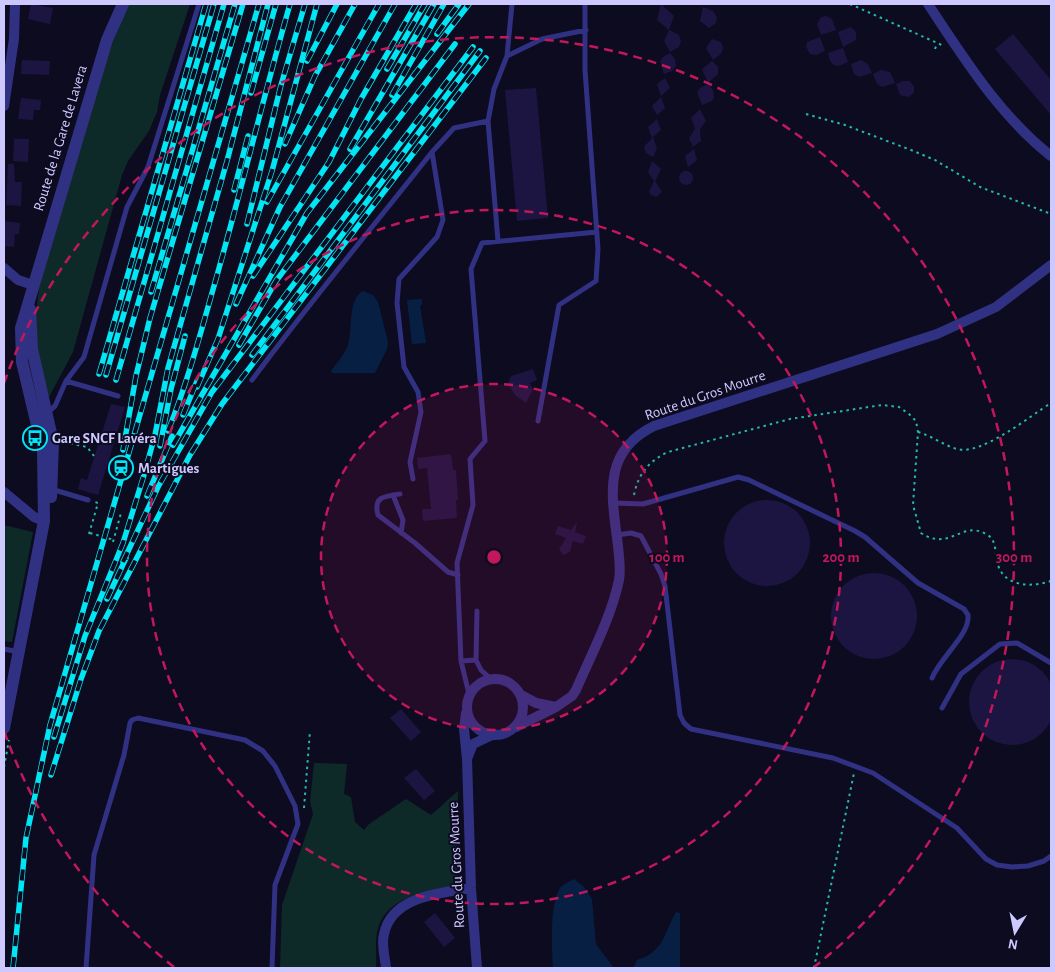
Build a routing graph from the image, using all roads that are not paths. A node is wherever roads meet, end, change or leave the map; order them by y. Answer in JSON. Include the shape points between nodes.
{"nodes":[{"id":1,"x":15,"y":4,"type":"edge"},
{"id":2,"x":124,"y":4,"type":"edge"},
{"id":3,"x":199,"y":4,"type":"edge"},
{"id":4,"x":512,"y":4,"type":"edge"},
{"id":5,"x":584,"y":4,"type":"edge"},
{"id":6,"x":928,"y":4,"type":"edge"},
{"id":7,"x":586,"y":30,"type":"junction"},
{"id":8,"x":508,"y":56,"type":"junction"},
{"id":9,"x":5,"y":83,"type":"edge"},
{"id":10,"x":4,"y":106,"type":"edge"},
{"id":11,"x":488,"y":122,"type":"junction"},
{"id":12,"x":432,"y":152,"type":"junction"},
{"id":13,"x":1051,"y":156,"type":"edge"},
{"id":14,"x":597,"y":232,"type":"junction"},
{"id":15,"x":498,"y":241,"type":"junction"},
{"id":16,"x":1051,"y":265,"type":"edge"},
{"id":17,"x":4,"y":268,"type":"edge"},
{"id":18,"x":33,"y":284,"type":"junction"},
{"id":19,"x":252,"y":380,"type":"dead end"},
{"id":20,"x":66,"y":381,"type":"junction"},
{"id":21,"x":118,"y":396,"type":"dead end"},
{"id":22,"x":41,"y":415,"type":"junction"},
{"id":23,"x":538,"y":421,"type":"dead end"},
{"id":24,"x":413,"y":479,"type":"dead end"},
{"id":25,"x":48,"y":488,"type":"junction"},
{"id":26,"x":4,"y":492,"type":"edge"},
{"id":27,"x":400,"y":494,"type":"dead end"},
{"id":28,"x":393,"y":495,"type":"junction"},
{"id":29,"x":88,"y":500,"type":"dead end"},
{"id":30,"x":613,"y":503,"type":"junction"},
{"id":31,"x":44,"y":522,"type":"junction"},
{"id":32,"x":401,"y":533,"type":"junction"},
{"id":33,"x":616,"y":535,"type":"junction"},
{"id":34,"x":458,"y":574,"type":"junction"},
{"id":35,"x":477,"y":611,"type":"dead end"},
{"id":36,"x":4,"y":649,"type":"edge"},
{"id":37,"x":19,"y":652,"type":"junction"},
{"id":38,"x":476,"y":660,"type":"junction"},
{"id":39,"x":461,"y":661,"type":"junction"},
{"id":40,"x":1051,"y":664,"type":"edge"},
{"id":41,"x":932,"y":678,"type":"dead end"},
{"id":42,"x":491,"y":679,"type":"junction"},
{"id":43,"x":470,"y":694,"type":"junction"},
{"id":44,"x":521,"y":695,"type":"junction"},
{"id":45,"x":556,"y":707,"type":"junction"},
{"id":46,"x":942,"y":708,"type":"dead end"},
{"id":47,"x":467,"y":712,"type":"junction"},
{"id":48,"x":515,"y":727,"type":"junction"},
{"id":49,"x":4,"y":728,"type":"edge"},
{"id":50,"x":492,"y":735,"type":"junction"},
{"id":51,"x":467,"y":759,"type":"junction"},
{"id":52,"x":1051,"y":856,"type":"edge"},
{"id":53,"x":471,"y":888,"type":"junction"},
{"id":54,"x":86,"y":968,"type":"edge"},
{"id":55,"x":272,"y":968,"type":"edge"},
{"id":56,"x":386,"y":968,"type":"edge"},
{"id":57,"x":477,"y":968,"type":"edge"}],
"edges":[{"from":1,"to":9,"type":"street","via":[[16,26]]},
{"from":2,"to":18,"type":"street","name":"Route de la Gare de Lavera","via":[[107,40]]},
{"from":3,"to":20,"type":"lane","via":[[148,167],[127,207],[84,357]]},
{"from":4,"to":8,"type":"lane"},
{"from":5,"to":7,"type":"lane"},
{"from":6,"to":13,"type":"street","via":[[1012,121]]},
{"from":7,"to":8,"type":"lane","via":[[542,39]]},
{"from":7,"to":14,"type":"lane","via":[[585,70]]},
{"from":8,"to":11,"type":"lane","via":[[494,89]]},
{"from":9,"to":10,"type":"street"},
{"from":11,"to":12,"type":"lane","via":[[454,128]]},
{"from":11,"to":15,"type":"lane"},
{"from":12,"to":19,"type":"lane"},
{"from":12,"to":24,"type":"lane","via":[[443,220],[437,237],[399,279],[397,303],[404,367],[418,392],[421,412],[410,462]]},
{"from":14,"to":15,"type":"lane"},
{"from":14,"to":23,"type":"lane","via":[[596,281],[559,305]]},
{"from":15,"to":34,"type":"lane","via":[[482,242],[471,269],[485,441],[470,460],[473,505],[457,563]]},
{"from":16,"to":30,"type":"street","name":"Route du Gros Mourre","via":[[1009,300],[968,322],[904,346],[644,430],[626,447],[615,467]]},
{"from":17,"to":18,"type":"street","via":[[18,280]]},
{"from":18,"to":22,"type":"street","name":"Route de la Gare de Lavera","via":[[22,318],[20,345],[22,362]]},
{"from":20,"to":21,"type":"lane"},
{"from":20,"to":22,"type":"lane","via":[[55,406]]},
{"from":22,"to":25,"type":"street","name":"Route de la Gare de Lavera"},
{"from":25,"to":29,"type":"lane"},
{"from":25,"to":31,"type":"street","name":"Route de la Gare de Lavera"},
{"from":26,"to":31,"type":"street"},
{"from":27,"to":28,"type":"lane"},
{"from":28,"to":32,"type":"lane","via":[[403,520]]},
{"from":28,"to":32,"type":"lane","via":[[382,496],[376,508],[384,522]]},
{"from":30,"to":33,"type":"street","name":"Route du Gros Mourre"},
{"from":30,"to":41,"type":"lane","via":[[659,501],[738,477],[860,534],[918,583],[964,609],[968,615],[966,630],[942,659]]},
{"from":31,"to":37,"type":"street","name":"Route de la Gare de Lavera"},
{"from":32,"to":34,"type":"lane","via":[[448,572]]},
{"from":33,"to":45,"type":"street","name":"Route du Gros Mourre","via":[[620,577],[613,602],[576,690]]},
{"from":33,"to":52,"type":"lane","via":[[632,533],[641,536],[661,574],[680,714],[684,723],[700,732],[833,758],[856,766],[891,784],[957,828],[986,859],[997,865],[1028,866]]},
{"from":34,"to":39,"type":"lane"},
{"from":35,"to":38,"type":"lane"},
{"from":36,"to":37,"type":"lane"},
{"from":37,"to":49,"type":"street","name":"Route de la Gare de Lavera"},
{"from":38,"to":39,"type":"lane"},
{"from":38,"to":42,"type":"lane"},
{"from":39,"to":43,"type":"lane"},
{"from":40,"to":46,"type":"lane","via":[[1017,643],[1000,644],[961,674]]},
{"from":42,"to":43,"type":"street","via":[[475,687]]},
{"from":42,"to":44,"type":"street","via":[[508,682]]},
{"from":43,"to":47,"type":"street","name":"Route du Gros Mourre"},
{"from":44,"to":45,"type":"street"},
{"from":44,"to":48,"type":"street","via":[[523,712]]},
{"from":45,"to":48,"type":"street","name":"Route du Gros Mourre"},
{"from":47,"to":50,"type":"street","via":[[476,728]]},
{"from":47,"to":51,"type":"street","name":"Route du Gros Mourre","via":[[464,729]]},
{"from":48,"to":50,"type":"street","name":"Route du Gros Mourre"},
{"from":50,"to":51,"type":"street","name":"Route du Gros Mourre","via":[[473,744]]},
{"from":51,"to":53,"type":"street","name":"Route du Gros Mourre"},
{"from":53,"to":56,"type":"street","via":[[418,898],[392,917],[384,933]]},
{"from":53,"to":57,"type":"street","name":"Route du Gros Mourre"},
{"from":54,"to":55,"type":"lane","via":[[94,855],[132,720],[138,718],[254,744],[275,766],[295,806],[298,824],[275,885]]}]}
